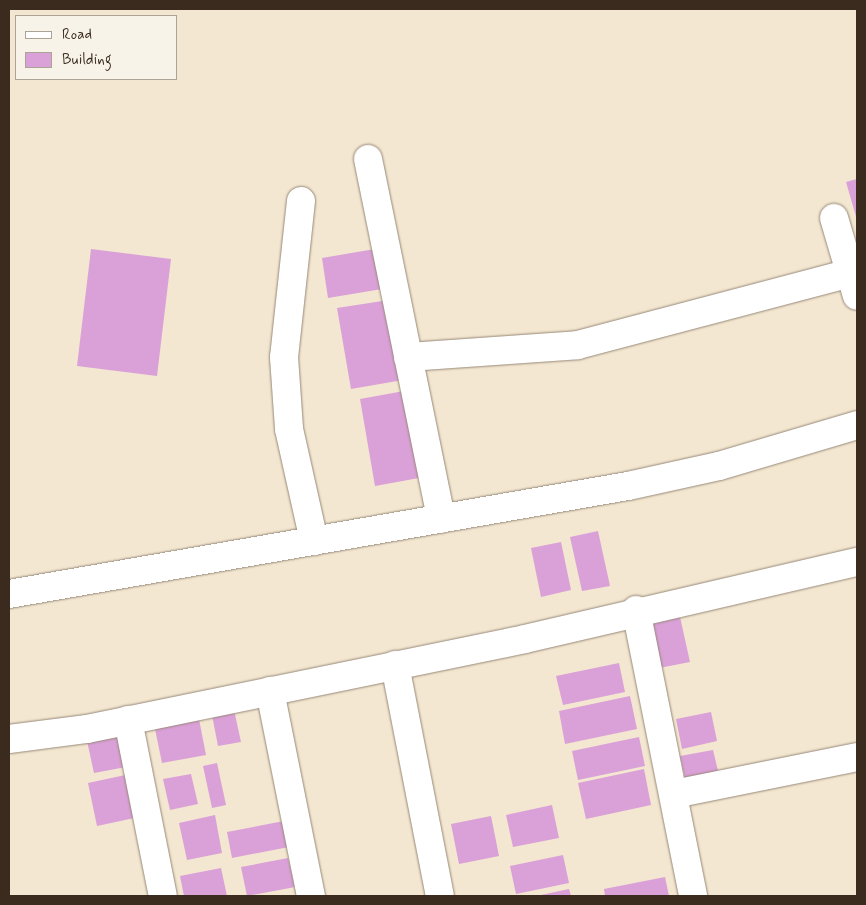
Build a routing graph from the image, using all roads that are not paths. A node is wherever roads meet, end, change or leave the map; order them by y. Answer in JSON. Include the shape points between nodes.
{"nodes":[{"id":1,"x":368,"y":159,"type":"dead end"},
{"id":2,"x":301,"y":201,"type":"dead end"},
{"id":3,"x":834,"y":218,"type":"dead end"},
{"id":4,"x":854,"y":285,"type":"edge"},
{"id":5,"x":408,"y":357,"type":"junction"},
{"id":6,"x":857,"y":425,"type":"edge"},
{"id":7,"x":441,"y":519,"type":"junction"},
{"id":8,"x":314,"y":541,"type":"junction"},
{"id":9,"x":857,"y":562,"type":"edge"},
{"id":10,"x":9,"y":594,"type":"edge"},
{"id":11,"x":636,"y":610,"type":"junction"},
{"id":12,"x":396,"y":665,"type":"junction"},
{"id":13,"x":270,"y":691,"type":"junction"},
{"id":14,"x":128,"y":720,"type":"junction"},
{"id":15,"x":9,"y":740,"type":"edge"},
{"id":16,"x":857,"y":758,"type":"edge"},
{"id":17,"x":674,"y":794,"type":"junction"},
{"id":18,"x":162,"y":896,"type":"edge"},
{"id":19,"x":311,"y":896,"type":"edge"},
{"id":20,"x":440,"y":896,"type":"edge"},
{"id":21,"x":693,"y":896,"type":"edge"}],
"edges":[{"from":1,"to":5,"type":"street"},
{"from":2,"to":8,"type":"street","via":[[284,357],[289,429]]},
{"from":3,"to":4,"type":"street"},
{"from":4,"to":5,"type":"street","via":[[578,345]]},
{"from":5,"to":7,"type":"street"},
{"from":6,"to":7,"type":"street","via":[[720,466]]},
{"from":7,"to":8,"type":"street"},
{"from":8,"to":10,"type":"street"},
{"from":9,"to":11,"type":"street"},
{"from":11,"to":12,"type":"street"},
{"from":11,"to":17,"type":"street"},
{"from":12,"to":13,"type":"street"},
{"from":12,"to":20,"type":"street"},
{"from":13,"to":14,"type":"street"},
{"from":13,"to":19,"type":"street"},
{"from":14,"to":15,"type":"street"},
{"from":14,"to":18,"type":"street"},
{"from":16,"to":17,"type":"street"},
{"from":17,"to":21,"type":"street"}]}
